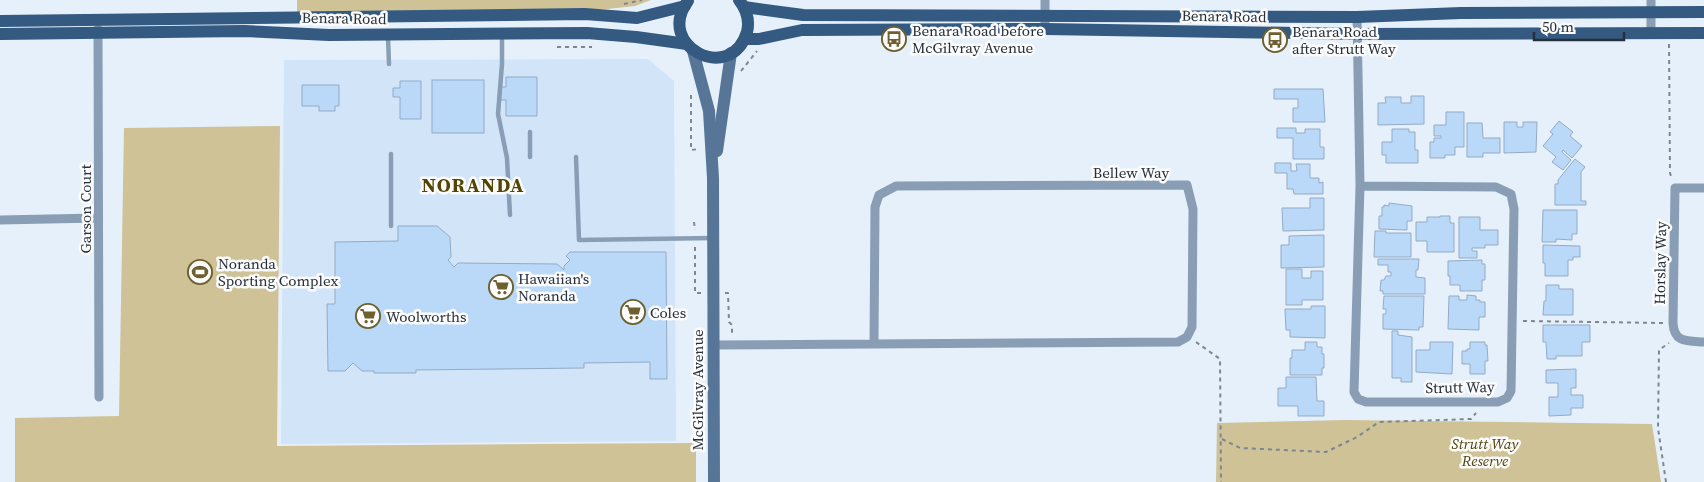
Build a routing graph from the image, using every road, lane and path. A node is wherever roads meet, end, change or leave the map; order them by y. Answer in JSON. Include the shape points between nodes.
{"nodes":[{"id":1,"x":1045,"y":0,"type":"edge"},
{"id":2,"x":740,"y":2,"type":"edge"},
{"id":3,"x":687,"y":3,"type":"edge"},
{"id":4,"x":1651,"y":6,"type":"edge"},
{"id":5,"x":1704,"y":12,"type":"edge"},
{"id":6,"x":1045,"y":16,"type":"junction"},
{"id":7,"x":1357,"y":17,"type":"junction"},
{"id":8,"x":0,"y":21,"type":"edge"},
{"id":9,"x":98,"y":27,"type":"junction"},
{"id":10,"x":1045,"y":29,"type":"junction"},
{"id":11,"x":1651,"y":33,"type":"junction"},
{"id":12,"x":1704,"y":33,"type":"edge"},
{"id":13,"x":0,"y":34,"type":"edge"},
{"id":14,"x":502,"y":34,"type":"junction"},
{"id":15,"x":1357,"y":34,"type":"junction"},
{"id":16,"x":388,"y":35,"type":"junction"},
{"id":17,"x":745,"y":39,"type":"junction"},
{"id":18,"x":1669,"y":44,"type":"dead end"},
{"id":19,"x":556,"y":47,"type":"dead end"},
{"id":20,"x":594,"y":47,"type":"dead end"},
{"id":21,"x":690,"y":48,"type":"junction"},
{"id":22,"x":731,"y":53,"type":"junction"},
{"id":23,"x":389,"y":64,"type":"dead end"},
{"id":24,"x":692,"y":92,"type":"dead end"},
{"id":25,"x":530,"y":132,"type":"dead end"},
{"id":26,"x":691,"y":150,"type":"dead end"},
{"id":27,"x":391,"y":154,"type":"dead end"},
{"id":28,"x":530,"y":157,"type":"dead end"},
{"id":29,"x":576,"y":157,"type":"dead end"},
{"id":30,"x":714,"y":178,"type":"junction"},
{"id":31,"x":1360,"y":186,"type":"junction"},
{"id":32,"x":1675,"y":188,"type":"junction"},
{"id":33,"x":1704,"y":188,"type":"edge"},
{"id":34,"x":510,"y":215,"type":"dead end"},
{"id":35,"x":98,"y":218,"type":"junction"},
{"id":36,"x":0,"y":220,"type":"edge"},
{"id":37,"x":694,"y":222,"type":"dead end"},
{"id":38,"x":391,"y":226,"type":"dead end"},
{"id":39,"x":695,"y":238,"type":"junction"},
{"id":40,"x":714,"y":238,"type":"junction"},
{"id":41,"x":695,"y":293,"type":"dead end"},
{"id":42,"x":728,"y":293,"type":"dead end"},
{"id":43,"x":1513,"y":321,"type":"junction"},
{"id":44,"x":1673,"y":323,"type":"junction"},
{"id":45,"x":1187,"y":337,"type":"junction"},
{"id":46,"x":1678,"y":337,"type":"junction"},
{"id":47,"x":1704,"y":342,"type":"edge"},
{"id":48,"x":874,"y":344,"type":"junction"},
{"id":49,"x":714,"y":345,"type":"junction"},
{"id":50,"x":732,"y":345,"type":"junction"},
{"id":51,"x":99,"y":398,"type":"dead end"},
{"id":52,"x":1484,"y":402,"type":"junction"},
{"id":53,"x":1222,"y":439,"type":"junction"},
{"id":54,"x":714,"y":482,"type":"edge"},
{"id":55,"x":1221,"y":482,"type":"edge"},
{"id":56,"x":1666,"y":482,"type":"edge"}],
"edges":[{"from":1,"to":6,"type":"street"},
{"from":2,"to":6,"type":"main road","name":"Benara Road","via":[[803,15]]},
{"from":2,"to":17,"type":"main road","via":[[748,17]]},
{"from":3,"to":9,"type":"main road","name":"Benara Road","via":[[636,18],[585,14]]},
{"from":3,"to":21,"type":"main road","via":[[680,25]]},
{"from":4,"to":5,"type":"main road","name":"Benara Road"},
{"from":4,"to":7,"type":"main road","name":"Benara Road"},
{"from":4,"to":11,"type":"street"},
{"from":6,"to":7,"type":"main road","name":"Benara Road"},
{"from":6,"to":10,"type":"street"},
{"from":7,"to":15,"type":"street","name":"Strutt Way"},
{"from":8,"to":9,"type":"main road","name":"Benara Road"},
{"from":9,"to":13,"type":"main road","name":"Benara Road"},
{"from":9,"to":16,"type":"main road","name":"Benara Road"},
{"from":9,"to":35,"type":"street","name":"Garson Court"},
{"from":10,"to":15,"type":"main road","name":"Benara Road"},
{"from":10,"to":17,"type":"main road","name":"Benara Road","via":[[802,30]]},
{"from":11,"to":12,"type":"main road","name":"Benara Road"},
{"from":11,"to":15,"type":"main road","name":"Benara Road"},
{"from":14,"to":16,"type":"main road","name":"Benara Road"},
{"from":14,"to":21,"type":"main road","name":"Benara Road","via":[[587,33],[636,37]]},
{"from":14,"to":34,"type":"lane","via":[[498,114],[507,158]]},
{"from":15,"to":31,"type":"street","name":"Strutt Way"},
{"from":16,"to":23,"type":"lane"},
{"from":17,"to":22,"type":"main road"},
{"from":18,"to":32,"type":"path","via":[[1670,174]]},
{"from":19,"to":20,"type":"path"},
{"from":21,"to":22,"type":"main road","name":"Benara Road","via":[[712,58]]},
{"from":21,"to":30,"type":"main road","name":"McGilvray Avenue","via":[[709,111]]},
{"from":22,"to":30,"type":"main road","name":"McGilvray Avenue"},
{"from":24,"to":26,"type":"path"},
{"from":25,"to":28,"type":"lane"},
{"from":27,"to":38,"type":"lane"},
{"from":29,"to":39,"type":"lane","via":[[579,240]]},
{"from":30,"to":40,"type":"main road","name":"McGilvray Avenue"},
{"from":31,"to":43,"type":"street","name":"Strutt Way","via":[[1496,187],[1511,194],[1514,208]]},
{"from":31,"to":52,"type":"street","name":"Strutt Way","via":[[1354,392],[1358,399],[1366,402]]},
{"from":32,"to":33,"type":"street"},
{"from":32,"to":44,"type":"street","name":"Horslay Way"},
{"from":35,"to":36,"type":"street"},
{"from":35,"to":51,"type":"street","name":"Garson Court"},
{"from":37,"to":39,"type":"path"},
{"from":39,"to":40,"type":"lane"},
{"from":39,"to":41,"type":"path"},
{"from":40,"to":49,"type":"main road","name":"McGilvray Avenue"},
{"from":42,"to":50,"type":"path"},
{"from":43,"to":44,"type":"path"},
{"from":43,"to":52,"type":"street","name":"Strutt Way","via":[[1511,391],[1507,398],[1498,402]]},
{"from":44,"to":46,"type":"street","name":"Horslay Way"},
{"from":45,"to":48,"type":"street","via":[[1178,342]]},
{"from":45,"to":48,"type":"street","name":"Bellew Way","via":[[1192,327],[1193,208],[1187,185],[896,186],[879,194],[875,207]]},
{"from":45,"to":53,"type":"path","via":[[1220,359]]},
{"from":46,"to":47,"type":"street"},
{"from":46,"to":56,"type":"path","via":[[1659,350],[1658,428]]},
{"from":48,"to":50,"type":"street"},
{"from":49,"to":50,"type":"street"},
{"from":49,"to":54,"type":"main road","name":"McGilvray Avenue"},
{"from":52,"to":53,"type":"path","via":[[1471,419],[1379,422],[1326,452],[1240,448]]},
{"from":53,"to":55,"type":"path"}]}
